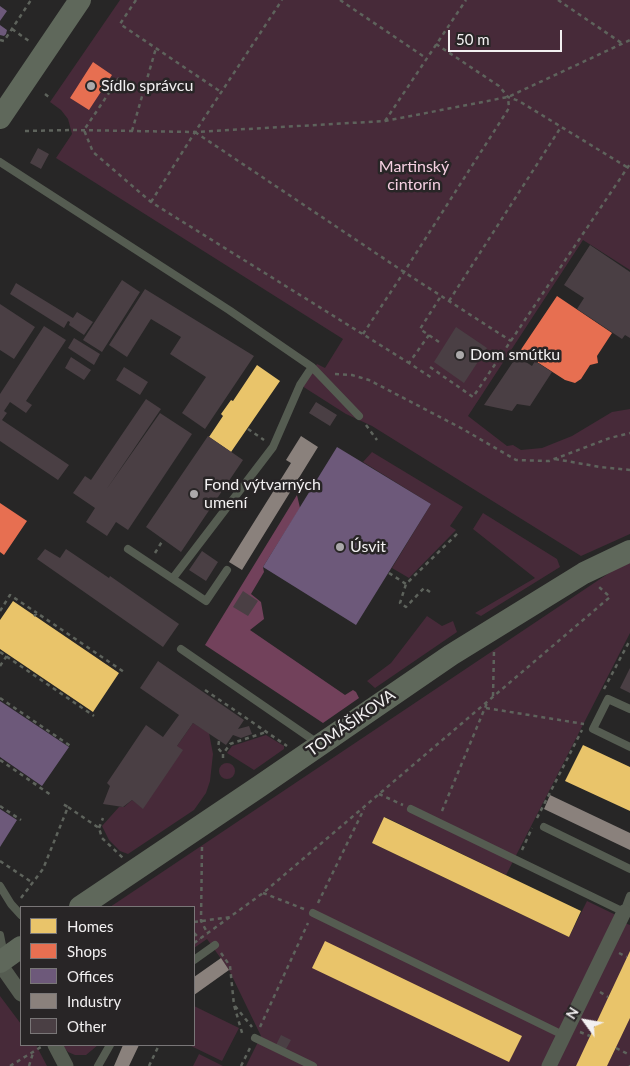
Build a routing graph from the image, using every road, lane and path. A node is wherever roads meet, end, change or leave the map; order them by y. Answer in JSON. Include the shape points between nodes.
{"nodes":[{"id":1,"x":32,"y":0,"type":"edge"},
{"id":2,"x":80,"y":0,"type":"edge"},
{"id":3,"x":136,"y":0,"type":"edge"},
{"id":4,"x":282,"y":0,"type":"edge"},
{"id":5,"x":340,"y":0,"type":"edge"},
{"id":6,"x":466,"y":0,"type":"edge"},
{"id":7,"x":558,"y":0,"type":"edge"},
{"id":8,"x":12,"y":30,"type":"junction"},
{"id":9,"x":0,"y":40,"type":"edge"},
{"id":10,"x":630,"y":40,"type":"edge"},
{"id":11,"x":436,"y":44,"type":"junction"},
{"id":12,"x":623,"y":44,"type":"junction"},
{"id":13,"x":35,"y":45,"type":"dead end"},
{"id":14,"x":156,"y":48,"type":"junction"},
{"id":15,"x":426,"y":58,"type":"junction"},
{"id":16,"x":119,"y":78,"type":"dead end"},
{"id":17,"x":221,"y":92,"type":"junction"},
{"id":18,"x":45,"y":94,"type":"dead end"},
{"id":19,"x":49,"y":97,"type":"dead end"},
{"id":20,"x":508,"y":97,"type":"junction"},
{"id":21,"x":0,"y":118,"type":"edge"},
{"id":22,"x":385,"y":121,"type":"junction"},
{"id":23,"x":561,"y":127,"type":"junction"},
{"id":24,"x":84,"y":130,"type":"junction"},
{"id":25,"x":26,"y":131,"type":"dead end"},
{"id":26,"x":132,"y":131,"type":"junction"},
{"id":27,"x":195,"y":132,"type":"junction"},
{"id":28,"x":0,"y":162,"type":"edge"},
{"id":29,"x":630,"y":164,"type":"edge"},
{"id":30,"x":629,"y":168,"type":"edge"},
{"id":31,"x":151,"y":202,"type":"junction"},
{"id":32,"x":404,"y":272,"type":"junction"},
{"id":33,"x":441,"y":296,"type":"junction"},
{"id":34,"x":449,"y":301,"type":"junction"},
{"id":35,"x":363,"y":334,"type":"junction"},
{"id":36,"x":429,"y":334,"type":"junction"},
{"id":37,"x":440,"y":342,"type":"dead end"},
{"id":38,"x":511,"y":342,"type":"junction"},
{"id":39,"x":410,"y":363,"type":"junction"},
{"id":40,"x":312,"y":367,"type":"junction"},
{"id":41,"x":430,"y":367,"type":"dead end"},
{"id":42,"x":319,"y":373,"type":"junction"},
{"id":43,"x":432,"y":378,"type":"dead end"},
{"id":44,"x":359,"y":416,"type":"dead end"},
{"id":45,"x":248,"y":429,"type":"dead end"},
{"id":46,"x":369,"y":430,"type":"dead end"},
{"id":47,"x":630,"y":433,"type":"edge"},
{"id":48,"x":377,"y":440,"type":"dead end"},
{"id":49,"x":273,"y":447,"type":"junction"},
{"id":50,"x":553,"y":459,"type":"junction"},
{"id":51,"x":630,"y":470,"type":"edge"},
{"id":52,"x":458,"y":533,"type":"dead end"},
{"id":53,"x":163,"y":540,"type":"dead end"},
{"id":54,"x":128,"y":549,"type":"dead end"},
{"id":55,"x":630,"y":551,"type":"edge"},
{"id":56,"x":148,"y":562,"type":"junction"},
{"id":57,"x":227,"y":570,"type":"dead end"},
{"id":58,"x":389,"y":573,"type":"dead end"},
{"id":59,"x":173,"y":578,"type":"junction"},
{"id":60,"x":406,"y":584,"type":"junction"},
{"id":61,"x":430,"y":592,"type":"dead end"},
{"id":62,"x":610,"y":597,"type":"dead end"},
{"id":63,"x":0,"y":611,"type":"edge"},
{"id":64,"x":630,"y":640,"type":"edge"},
{"id":65,"x":494,"y":645,"type":"dead end"},
{"id":66,"x":181,"y":650,"type":"dead end"},
{"id":67,"x":0,"y":652,"type":"edge"},
{"id":68,"x":7,"y":655,"type":"junction"},
{"id":69,"x":0,"y":666,"type":"edge"},
{"id":70,"x":124,"y":672,"type":"dead end"},
{"id":71,"x":205,"y":690,"type":"dead end"},
{"id":72,"x":604,"y":690,"type":"dead end"},
{"id":73,"x":493,"y":697,"type":"junction"},
{"id":74,"x":0,"y":698,"type":"edge"},
{"id":75,"x":487,"y":702,"type":"junction"},
{"id":76,"x":486,"y":708,"type":"junction"},
{"id":77,"x":630,"y":710,"type":"edge"},
{"id":78,"x":94,"y":716,"type":"dead end"},
{"id":79,"x":588,"y":719,"type":"dead end"},
{"id":80,"x":585,"y":725,"type":"junction"},
{"id":81,"x":266,"y":732,"type":"junction"},
{"id":82,"x":219,"y":740,"type":"dead end"},
{"id":83,"x":320,"y":745,"type":"junction"},
{"id":84,"x":72,"y":747,"type":"dead end"},
{"id":85,"x":630,"y":747,"type":"edge"},
{"id":86,"x":290,"y":748,"type":"dead end"},
{"id":87,"x":224,"y":754,"type":"junction"},
{"id":88,"x":223,"y":758,"type":"dead end"},
{"id":89,"x":0,"y":760,"type":"edge"},
{"id":90,"x":379,"y":794,"type":"junction"},
{"id":91,"x":51,"y":795,"type":"dead end"},
{"id":92,"x":61,"y":802,"type":"dead end"},
{"id":93,"x":0,"y":806,"type":"edge"},
{"id":94,"x":68,"y":807,"type":"junction"},
{"id":95,"x":365,"y":808,"type":"junction"},
{"id":96,"x":411,"y":809,"type":"joint"},
{"id":97,"x":103,"y":818,"type":"dead end"},
{"id":98,"x":21,"y":820,"type":"dead end"},
{"id":99,"x":536,"y":820,"type":"dead end"},
{"id":100,"x":438,"y":822,"type":"junction"},
{"id":101,"x":544,"y":826,"type":"dead end"},
{"id":102,"x":99,"y":828,"type":"junction"},
{"id":103,"x":532,"y":828,"type":"dead end"},
{"id":104,"x":202,"y":842,"type":"dead end"},
{"id":105,"x":125,"y":860,"type":"dead end"},
{"id":106,"x":517,"y":860,"type":"junction"},
{"id":107,"x":0,"y":861,"type":"edge"},
{"id":108,"x":630,"y":869,"type":"edge"},
{"id":109,"x":33,"y":883,"type":"junction"},
{"id":110,"x":0,"y":886,"type":"edge"},
{"id":111,"x":263,"y":893,"type":"junction"},
{"id":112,"x":630,"y":896,"type":"edge"},
{"id":113,"x":20,"y":899,"type":"dead end"},
{"id":114,"x":81,"y":906,"type":"edge"},
{"id":115,"x":313,"y":913,"type":"junction"},
{"id":116,"x":627,"y":913,"type":"edge"},
{"id":117,"x":20,"y":914,"type":"edge"},
{"id":118,"x":232,"y":917,"type":"junction"},
{"id":119,"x":201,"y":921,"type":"junction"},
{"id":120,"x":195,"y":922,"type":"edge"},
{"id":121,"x":0,"y":934,"type":"edge"},
{"id":122,"x":195,"y":934,"type":"edge"},
{"id":123,"x":207,"y":934,"type":"junction"},
{"id":124,"x":200,"y":939,"type":"junction"},
{"id":125,"x":195,"y":942,"type":"edge"},
{"id":126,"x":215,"y":945,"type":"junction"},
{"id":127,"x":20,"y":948,"type":"edge"},
{"id":128,"x":0,"y":956,"type":"edge"},
{"id":129,"x":195,"y":959,"type":"edge"},
{"id":130,"x":0,"y":963,"type":"edge"},
{"id":131,"x":20,"y":993,"type":"edge"},
{"id":132,"x":234,"y":1005,"type":"junction"},
{"id":133,"x":563,"y":1036,"type":"junction"},
{"id":134,"x":244,"y":1038,"type":"dead end"},
{"id":135,"x":255,"y":1038,"type":"joint"},
{"id":136,"x":246,"y":1045,"type":"dead end"},
{"id":137,"x":42,"y":1046,"type":"edge"},
{"id":138,"x":56,"y":1046,"type":"edge"},
{"id":139,"x":109,"y":1046,"type":"edge"},
{"id":140,"x":159,"y":1046,"type":"edge"},
{"id":141,"x":616,"y":1048,"type":"dead end"},
{"id":142,"x":33,"y":1052,"type":"junction"},
{"id":143,"x":248,"y":1052,"type":"junction"},
{"id":144,"x":630,"y":1055,"type":"edge"},
{"id":145,"x":10,"y":1066,"type":"edge"},
{"id":146,"x":29,"y":1066,"type":"edge"},
{"id":147,"x":66,"y":1066,"type":"edge"},
{"id":148,"x":98,"y":1066,"type":"edge"},
{"id":149,"x":149,"y":1066,"type":"edge"},
{"id":150,"x":241,"y":1066,"type":"edge"},
{"id":151,"x":312,"y":1066,"type":"edge"},
{"id":152,"x":549,"y":1066,"type":"edge"}],
"edges":[{"from":1,"to":8,"type":"path"},
{"from":2,"to":21,"type":"main road"},
{"from":3,"to":14,"type":"path","via":[[120,24]]},
{"from":4,"to":17,"type":"path"},
{"from":5,"to":15,"type":"path"},
{"from":6,"to":11,"type":"path"},
{"from":7,"to":12,"type":"path"},
{"from":8,"to":9,"type":"path","via":[[4,41]]},
{"from":8,"to":13,"type":"path"},
{"from":10,"to":12,"type":"path"},
{"from":11,"to":15,"type":"path"},
{"from":11,"to":20,"type":"path","via":[[499,86]]},
{"from":12,"to":20,"type":"path"},
{"from":14,"to":17,"type":"path"},
{"from":14,"to":26,"type":"path"},
{"from":15,"to":22,"type":"path"},
{"from":16,"to":24,"type":"path"},
{"from":17,"to":27,"type":"path"},
{"from":18,"to":19,"type":"path"},
{"from":20,"to":22,"type":"path"},
{"from":20,"to":23,"type":"path"},
{"from":20,"to":32,"type":"path","via":[[509,108]]},
{"from":22,"to":27,"type":"path"},
{"from":23,"to":30,"type":"path"},
{"from":23,"to":34,"type":"path"},
{"from":24,"to":25,"type":"path"},
{"from":24,"to":26,"type":"path"},
{"from":24,"to":31,"type":"path","via":[[93,152]]},
{"from":26,"to":27,"type":"path"},
{"from":27,"to":31,"type":"path"},
{"from":27,"to":32,"type":"path"},
{"from":28,"to":40,"type":"lane"},
{"from":29,"to":30,"type":"path"},
{"from":30,"to":38,"type":"path"},
{"from":31,"to":35,"type":"path"},
{"from":32,"to":33,"type":"path"},
{"from":32,"to":35,"type":"path"},
{"from":33,"to":34,"type":"path"},
{"from":33,"to":36,"type":"path","via":[[420,329]]},
{"from":34,"to":38,"type":"path"},
{"from":35,"to":39,"type":"path"},
{"from":36,"to":37,"type":"path"},
{"from":36,"to":39,"type":"path"},
{"from":38,"to":41,"type":"path","via":[[473,397]]},
{"from":39,"to":43,"type":"path"},
{"from":40,"to":42,"type":"lane"},
{"from":40,"to":49,"type":"lane","via":[[300,385]]},
{"from":42,"to":44,"type":"lane"},
{"from":42,"to":50,"type":"path","via":[[352,374],[369,380],[516,460]]},
{"from":45,"to":49,"type":"path"},
{"from":46,"to":48,"type":"path"},
{"from":47,"to":50,"type":"path"},
{"from":49,"to":59,"type":"lane"},
{"from":50,"to":51,"type":"path"},
{"from":52,"to":60,"type":"path"},
{"from":53,"to":56,"type":"path"},
{"from":54,"to":56,"type":"lane"},
{"from":55,"to":83,"type":"main road","name":"TOMÁŠIKOVA","via":[[584,573],[451,655]]},
{"from":56,"to":59,"type":"lane"},
{"from":57,"to":59,"type":"lane","via":[[206,600]]},
{"from":58,"to":60,"type":"path"},
{"from":60,"to":61,"type":"path","via":[[400,603],[406,607],[424,588]]},
{"from":62,"to":73,"type":"path"},
{"from":63,"to":70,"type":"path","via":[[10,595]]},
{"from":64,"to":72,"type":"path"},
{"from":65,"to":73,"type":"path"},
{"from":66,"to":83,"type":"lane"},
{"from":67,"to":68,"type":"path"},
{"from":68,"to":69,"type":"path"},
{"from":68,"to":78,"type":"path"},
{"from":71,"to":81,"type":"path"},
{"from":73,"to":75,"type":"path"},
{"from":74,"to":84,"type":"path"},
{"from":75,"to":76,"type":"path"},
{"from":75,"to":90,"type":"path"},
{"from":76,"to":80,"type":"path"},
{"from":76,"to":100,"type":"path"},
{"from":77,"to":85,"type":"lane","via":[[608,699],[593,729]]},
{"from":79,"to":80,"type":"path"},
{"from":80,"to":99,"type":"path"},
{"from":81,"to":86,"type":"path"},
{"from":81,"to":87,"type":"path","via":[[230,744]]},
{"from":82,"to":87,"type":"path","via":[[218,748]]},
{"from":83,"to":114,"type":"main road","name":"TOMÁŠIKOVA"},
{"from":87,"to":88,"type":"path"},
{"from":89,"to":91,"type":"path"},
{"from":90,"to":95,"type":"path"},
{"from":90,"to":96,"type":"path"},
{"from":92,"to":94,"type":"path"},
{"from":93,"to":98,"type":"path"},
{"from":94,"to":102,"type":"path"},
{"from":94,"to":109,"type":"path","via":[[43,869]]},
{"from":95,"to":111,"type":"path"},
{"from":95,"to":115,"type":"path"},
{"from":96,"to":100,"type":"lane"},
{"from":97,"to":102,"type":"path"},
{"from":100,"to":106,"type":"lane"},
{"from":101,"to":108,"type":"lane"},
{"from":102,"to":105,"type":"path","via":[[102,838]]},
{"from":103,"to":106,"type":"path"},
{"from":104,"to":119,"type":"path"},
{"from":106,"to":116,"type":"lane"},
{"from":107,"to":109,"type":"path"},
{"from":109,"to":113,"type":"path"},
{"from":110,"to":117,"type":"lane"},
{"from":111,"to":115,"type":"path"},
{"from":111,"to":118,"type":"path"},
{"from":112,"to":116,"type":"lane"},
{"from":115,"to":132,"type":"path","via":[[257,1033]]},
{"from":115,"to":133,"type":"lane"},
{"from":116,"to":133,"type":"street"},
{"from":118,"to":119,"type":"path"},
{"from":118,"to":123,"type":"path"},
{"from":119,"to":120,"type":"path"},
{"from":119,"to":123,"type":"path"},
{"from":121,"to":128,"type":"lane"},
{"from":122,"to":124,"type":"path"},
{"from":123,"to":124,"type":"path"},
{"from":123,"to":126,"type":"path"},
{"from":124,"to":125,"type":"path"},
{"from":126,"to":129,"type":"lane"},
{"from":126,"to":132,"type":"path","via":[[230,966]]},
{"from":127,"to":130,"type":"main road"},
{"from":130,"to":131,"type":"street"},
{"from":132,"to":134,"type":"path"},
{"from":133,"to":152,"type":"street"},
{"from":135,"to":143,"type":"path"},
{"from":135,"to":151,"type":"lane"},
{"from":136,"to":143,"type":"path"},
{"from":137,"to":142,"type":"path"},
{"from":138,"to":147,"type":"street"},
{"from":139,"to":148,"type":"lane"},
{"from":140,"to":149,"type":"path"},
{"from":141,"to":144,"type":"path"},
{"from":142,"to":145,"type":"path"},
{"from":142,"to":146,"type":"path"},
{"from":143,"to":150,"type":"path"}]}
